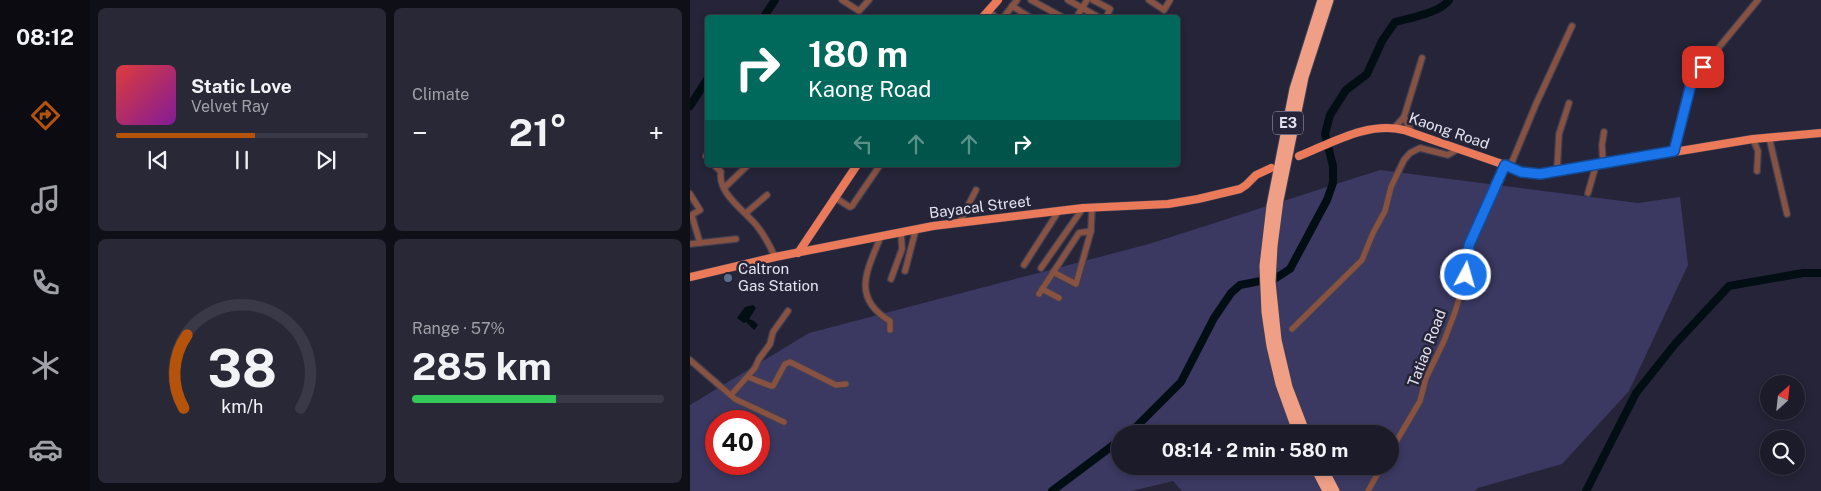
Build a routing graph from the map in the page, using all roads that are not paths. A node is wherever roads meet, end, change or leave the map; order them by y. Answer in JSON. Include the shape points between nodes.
{"nodes":[{"id":1,"x":842,"y":0,"type":"edge"},
{"id":2,"x":869,"y":0,"type":"edge"},
{"id":3,"x":998,"y":0,"type":"edge"},
{"id":4,"x":1017,"y":0,"type":"edge"},
{"id":5,"x":1031,"y":0,"type":"edge"},
{"id":6,"x":1068,"y":0,"type":"edge"},
{"id":7,"x":1087,"y":0,"type":"edge"},
{"id":8,"x":1093,"y":0,"type":"edge"},
{"id":9,"x":1149,"y":0,"type":"edge"},
{"id":10,"x":1170,"y":0,"type":"edge"},
{"id":11,"x":1322,"y":0,"type":"edge"},
{"id":12,"x":1329,"y":0,"type":"edge"},
{"id":13,"x":1758,"y":0,"type":"edge"},
{"id":14,"x":1012,"y":6,"type":"junction"},
{"id":15,"x":1083,"y":8,"type":"junction"},
{"id":16,"x":985,"y":14,"type":"edge"},
{"id":17,"x":1005,"y":15,"type":"edge"},
{"id":18,"x":1026,"y":15,"type":"edge"},
{"id":19,"x":1058,"y":15,"type":"edge"},
{"id":20,"x":1078,"y":15,"type":"edge"},
{"id":21,"x":1095,"y":15,"type":"edge"},
{"id":22,"x":1107,"y":15,"type":"edge"},
{"id":23,"x":1572,"y":26,"type":"dead end"},
{"id":24,"x":1422,"y":58,"type":"dead end"},
{"id":25,"x":1569,"y":103,"type":"dead end"},
{"id":26,"x":1404,"y":117,"type":"junction"},
{"id":27,"x":1394,"y":128,"type":"junction"},
{"id":28,"x":1604,"y":132,"type":"dead end"},
{"id":29,"x":1412,"y":133,"type":"junction"},
{"id":30,"x":1818,"y":133,"type":"edge"},
{"id":31,"x":1769,"y":137,"type":"junction"},
{"id":32,"x":1753,"y":139,"type":"junction"},
{"id":33,"x":1458,"y":149,"type":"junction"},
{"id":34,"x":1674,"y":151,"type":"junction"},
{"id":35,"x":1300,"y":156,"type":"dead end"},
{"id":36,"x":1600,"y":164,"type":"junction"},
{"id":37,"x":1505,"y":165,"type":"junction"},
{"id":38,"x":716,"y":167,"type":"edge"},
{"id":39,"x":746,"y":167,"type":"edge"},
{"id":40,"x":856,"y":167,"type":"edge"},
{"id":41,"x":879,"y":167,"type":"edge"},
{"id":42,"x":1270,"y":168,"type":"dead end"},
{"id":43,"x":1557,"y":171,"type":"junction"},
{"id":44,"x":1757,"y":171,"type":"dead end"},
{"id":45,"x":724,"y":188,"type":"junction"},
{"id":46,"x":976,"y":190,"type":"dead end"},
{"id":47,"x":1588,"y":193,"type":"dead end"},
{"id":48,"x":690,"y":194,"type":"edge"},
{"id":49,"x":768,"y":195,"type":"dead end"},
{"id":50,"x":834,"y":197,"type":"junction"},
{"id":51,"x":1092,"y":207,"type":"junction"},
{"id":52,"x":1083,"y":208,"type":"junction"},
{"id":53,"x":1058,"y":212,"type":"junction"},
{"id":54,"x":746,"y":213,"type":"junction"},
{"id":55,"x":1787,"y":214,"type":"dead end"},
{"id":56,"x":691,"y":216,"type":"edge"},
{"id":57,"x":959,"y":223,"type":"junction"},
{"id":58,"x":916,"y":229,"type":"junction"},
{"id":59,"x":1092,"y":231,"type":"junction"},
{"id":60,"x":901,"y":232,"type":"junction"},
{"id":61,"x":881,"y":236,"type":"junction"},
{"id":62,"x":736,"y":239,"type":"dead end"},
{"id":63,"x":700,"y":242,"type":"junction"},
{"id":64,"x":690,"y":244,"type":"edge"},
{"id":65,"x":1269,"y":247,"type":"junction"},
{"id":66,"x":798,"y":253,"type":"junction"},
{"id":67,"x":774,"y":257,"type":"junction"},
{"id":68,"x":1024,"y":264,"type":"dead end"},
{"id":69,"x":1041,"y":268,"type":"dead end"},
{"id":70,"x":905,"y":270,"type":"dead end"},
{"id":71,"x":1053,"y":272,"type":"junction"},
{"id":72,"x":690,"y":277,"type":"edge"},
{"id":73,"x":891,"y":279,"type":"dead end"},
{"id":74,"x":1059,"y":298,"type":"dead end"},
{"id":75,"x":788,"y":311,"type":"dead end"},
{"id":76,"x":1269,"y":311,"type":"junction"},
{"id":77,"x":1292,"y":328,"type":"dead end"},
{"id":78,"x":890,"y":330,"type":"dead end"},
{"id":79,"x":690,"y":360,"type":"edge"},
{"id":80,"x":748,"y":377,"type":"junction"},
{"id":81,"x":846,"y":384,"type":"dead end"},
{"id":82,"x":731,"y":396,"type":"junction"},
{"id":83,"x":784,"y":422,"type":"dead end"},
{"id":84,"x":1295,"y":425,"type":"edge"},
{"id":85,"x":1302,"y":425,"type":"edge"},
{"id":86,"x":1399,"y":437,"type":"edge"},
{"id":87,"x":1319,"y":475,"type":"edge"},
{"id":88,"x":1327,"y":475,"type":"edge"},
{"id":89,"x":1377,"y":475,"type":"edge"},
{"id":90,"x":1328,"y":491,"type":"edge"},
{"id":91,"x":1335,"y":491,"type":"edge"},
{"id":92,"x":1368,"y":491,"type":"edge"}],
"edges":[{"from":1,"to":2,"type":"street","via":[[859,12]]},
{"from":3,"to":16,"type":"main road"},
{"from":4,"to":14,"type":"street"},
{"from":5,"to":19,"type":"street"},
{"from":6,"to":15,"type":"street"},
{"from":7,"to":15,"type":"street"},
{"from":8,"to":22,"type":"street","via":[[1110,9]]},
{"from":9,"to":10,"type":"street","via":[[1164,10]]},
{"from":11,"to":65,"type":"highway","number":"E3","via":[[1294,89],[1273,194]]},
{"from":12,"to":65,"type":"highway","number":"E3","via":[[1304,78]]},
{"from":13,"to":34,"type":"street","via":[[1692,80]]},
{"from":14,"to":17,"type":"street"},
{"from":14,"to":18,"type":"street"},
{"from":15,"to":20,"type":"street"},
{"from":15,"to":21,"type":"street"},
{"from":23,"to":37,"type":"street","name":"Tatiao Road","via":[[1512,162]]},
{"from":24,"to":26,"type":"street"},
{"from":25,"to":43,"type":"street","via":[[1559,134]]},
{"from":26,"to":27,"type":"street"},
{"from":26,"to":29,"type":"street"},
{"from":27,"to":29,"type":"main road","name":"Kaong Road"},
{"from":27,"to":35,"type":"main road","name":"Kaong Road","via":[[1374,128]]},
{"from":28,"to":36,"type":"street"},
{"from":29,"to":33,"type":"main road","name":"Kaong Road"},
{"from":30,"to":31,"type":"main road","name":"Kaong Road"},
{"from":31,"to":32,"type":"main road","name":"Kaong Road"},
{"from":31,"to":55,"type":"street"},
{"from":32,"to":34,"type":"main road","name":"Kaong Road"},
{"from":32,"to":44,"type":"street","via":[[1758,152]]},
{"from":33,"to":37,"type":"main road","name":"Kaong Road"},
{"from":33,"to":77,"type":"street","via":[[1448,155],[1420,148],[1410,153],[1391,187],[1385,211],[1362,260]]},
{"from":34,"to":36,"type":"main road","name":"Kaong Road"},
{"from":36,"to":43,"type":"main road","name":"Kaong Road"},
{"from":36,"to":47,"type":"street"},
{"from":37,"to":43,"type":"main road","name":"Kaong Road","via":[[1521,172],[1540,174]]},
{"from":37,"to":86,"type":"street","name":"Tatiao Road","via":[[1469,245],[1466,275],[1455,312],[1426,378],[1420,401]]},
{"from":38,"to":45,"type":"street","via":[[721,172]]},
{"from":39,"to":45,"type":"street"},
{"from":40,"to":50,"type":"main road"},
{"from":41,"to":50,"type":"street","via":[[852,206]]},
{"from":42,"to":51,"type":"main road","name":"Bayacal Street","via":[[1240,189],[1198,199],[1168,204]]},
{"from":45,"to":54,"type":"street"},
{"from":46,"to":57,"type":"street"},
{"from":48,"to":56,"type":"street","via":[[700,210]]},
{"from":49,"to":54,"type":"street"},
{"from":50,"to":66,"type":"main road"},
{"from":51,"to":52,"type":"main road","name":"Bayacal Street"},
{"from":51,"to":59,"type":"street"},
{"from":52,"to":53,"type":"main road","name":"Bayacal Street"},
{"from":52,"to":69,"type":"street"},
{"from":53,"to":57,"type":"main road","name":"Bayacal Street"},
{"from":53,"to":68,"type":"street"},
{"from":54,"to":67,"type":"street","via":[[766,238]]},
{"from":56,"to":63,"type":"street"},
{"from":57,"to":58,"type":"main road","name":"Bayacal Street"},
{"from":58,"to":60,"type":"main road","name":"Bayacal Street"},
{"from":58,"to":70,"type":"street"},
{"from":59,"to":71,"type":"street","via":[[1079,233]]},
{"from":59,"to":71,"type":"street","via":[[1076,284]]},
{"from":60,"to":61,"type":"main road","name":"Bayacal Street"},
{"from":60,"to":73,"type":"street","via":[[902,249]]},
{"from":61,"to":66,"type":"main road","name":"Bayacal Street"},
{"from":61,"to":78,"type":"street","via":[[865,286],[867,298],[878,314],[890,320]]},
{"from":62,"to":63,"type":"street"},
{"from":63,"to":64,"type":"street"},
{"from":65,"to":76,"type":"highway","number":"E3"},
{"from":66,"to":67,"type":"main road","name":"Bayacal Street"},
{"from":67,"to":72,"type":"main road","name":"Bayacal Street"},
{"from":71,"to":74,"type":"street","via":[[1040,292]]},
{"from":75,"to":80,"type":"street"},
{"from":76,"to":84,"type":"highway","number":"E3","via":[[1280,384]]},
{"from":76,"to":85,"type":"highway","number":"E3"},
{"from":79,"to":82,"type":"street"},
{"from":80,"to":81,"type":"street","via":[[773,386],[785,364],[790,362],[836,384]]},
{"from":80,"to":82,"type":"street"},
{"from":82,"to":83,"type":"street"},
{"from":87,"to":90,"type":"highway"},
{"from":88,"to":91,"type":"highway"},
{"from":89,"to":92,"type":"street"}]}
